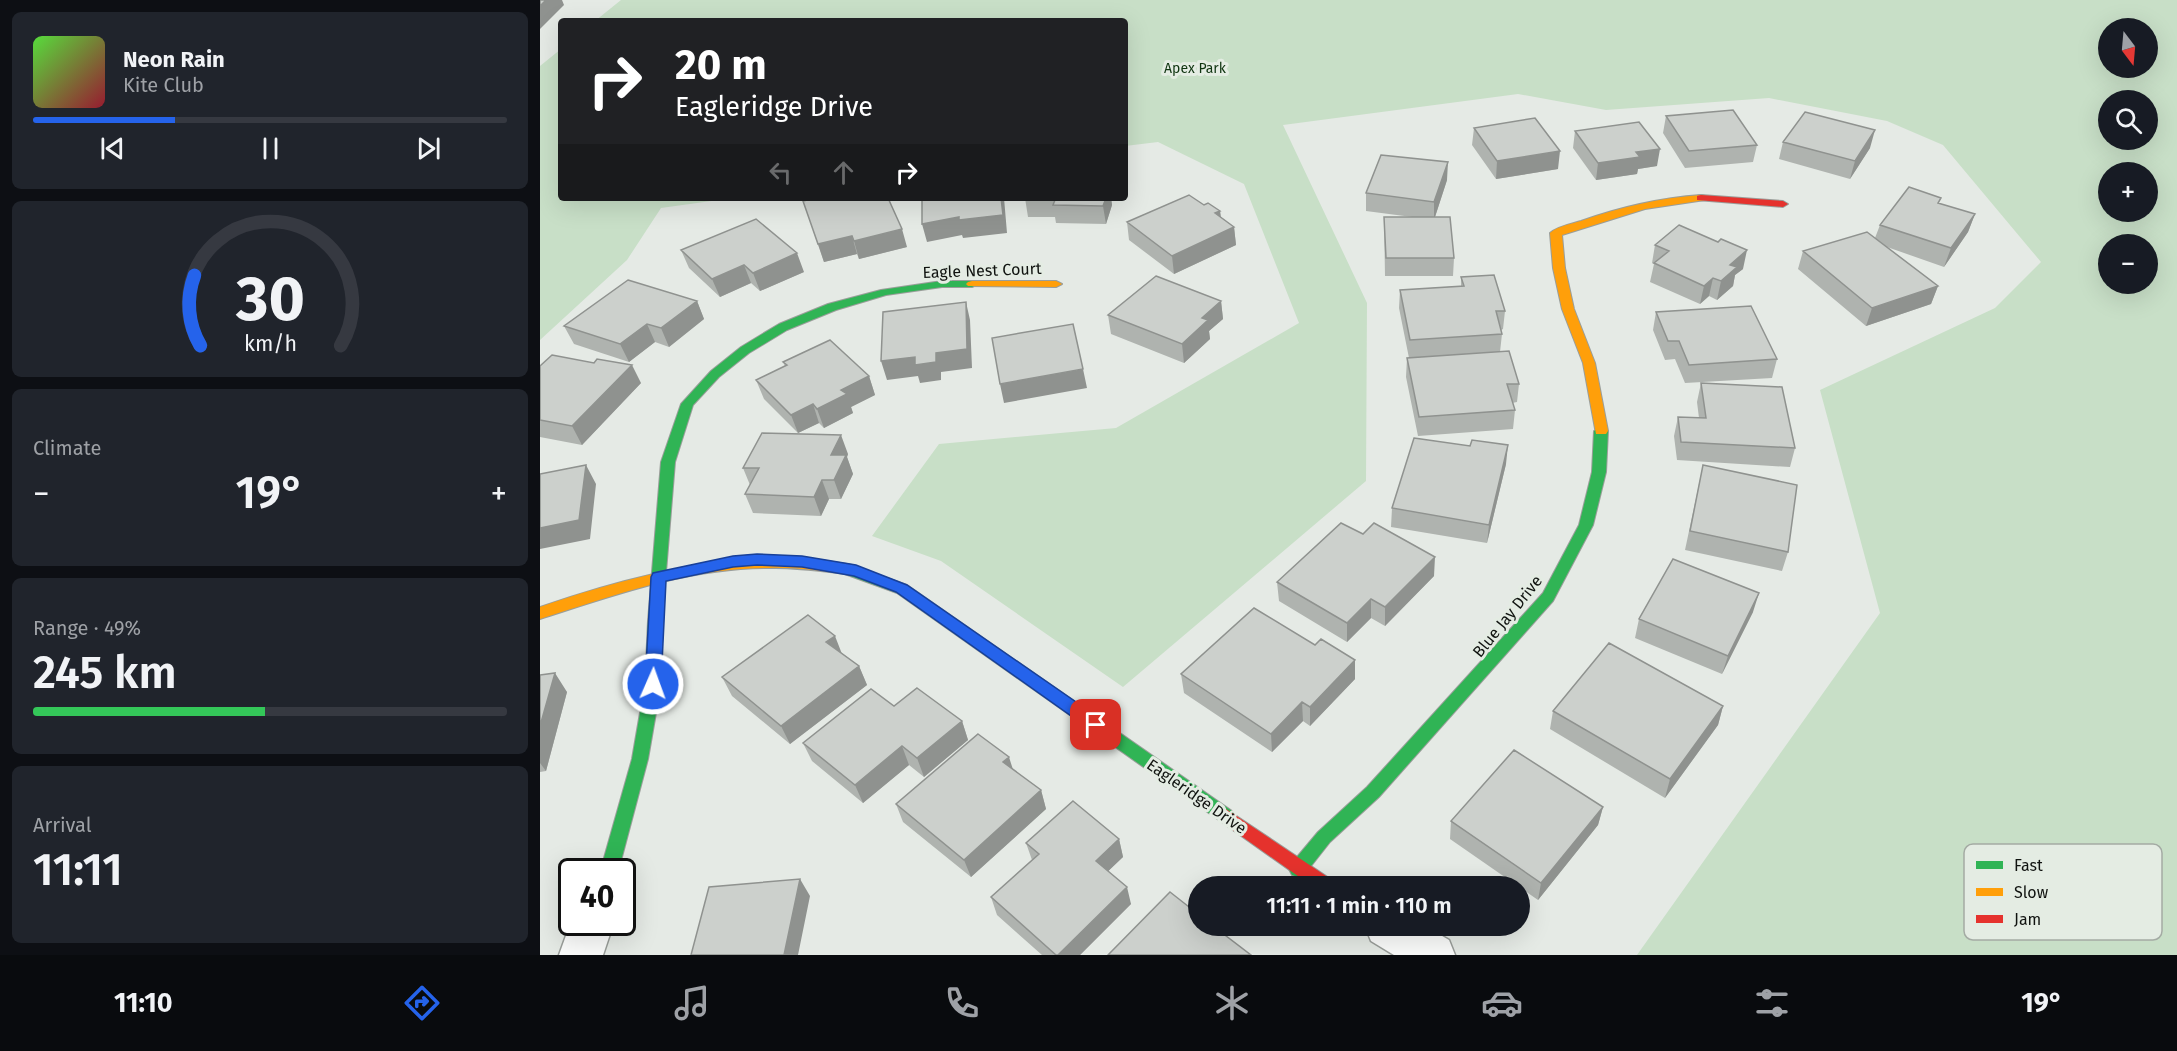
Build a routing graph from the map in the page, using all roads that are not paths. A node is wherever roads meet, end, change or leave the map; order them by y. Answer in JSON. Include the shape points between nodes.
{"nodes":[{"id":1,"x":1783,"y":204,"type":"dead end"},
{"id":2,"x":1056,"y":284,"type":"dead end"},
{"id":3,"x":659,"y":577,"type":"junction"},
{"id":4,"x":540,"y":613,"type":"edge"},
{"id":5,"x":613,"y":858,"type":"edge"},
{"id":6,"x":1298,"y":869,"type":"junction"},
{"id":7,"x":1310,"y":876,"type":"edge"},
{"id":8,"x":587,"y":936,"type":"edge"},
{"id":9,"x":1403,"y":936,"type":"edge"},
{"id":10,"x":581,"y":955,"type":"edge"},
{"id":11,"x":1433,"y":955,"type":"edge"}],
"edges":[{"from":1,"to":6,"type":"street","name":"Blue Jay Drive","via":[[1727,198],[1671,201],[1556,234],[1568,309],[1589,363],[1602,435],[1599,472],[1586,525],[1548,597]]},
{"from":2,"to":3,"type":"street","name":"Eagle Nest Court","via":[[942,284],[885,292],[832,307],[783,327],[746,350],[714,374],[687,404],[677,430],[668,462]]},
{"from":3,"to":4,"type":"street","name":"Eagleridge Drive","via":[[612,586]]},
{"from":3,"to":5,"type":"street","name":"Eagle Nest Court","via":[[651,695],[640,759]]},
{"from":3,"to":6,"type":"street","name":"Eagleridge Drive","via":[[733,562],[802,561],[856,571],[902,588]]},
{"from":6,"to":7,"type":"street","name":"Eagleridge Drive"},
{"from":8,"to":10,"type":"street"},
{"from":9,"to":11,"type":"street"}]}
